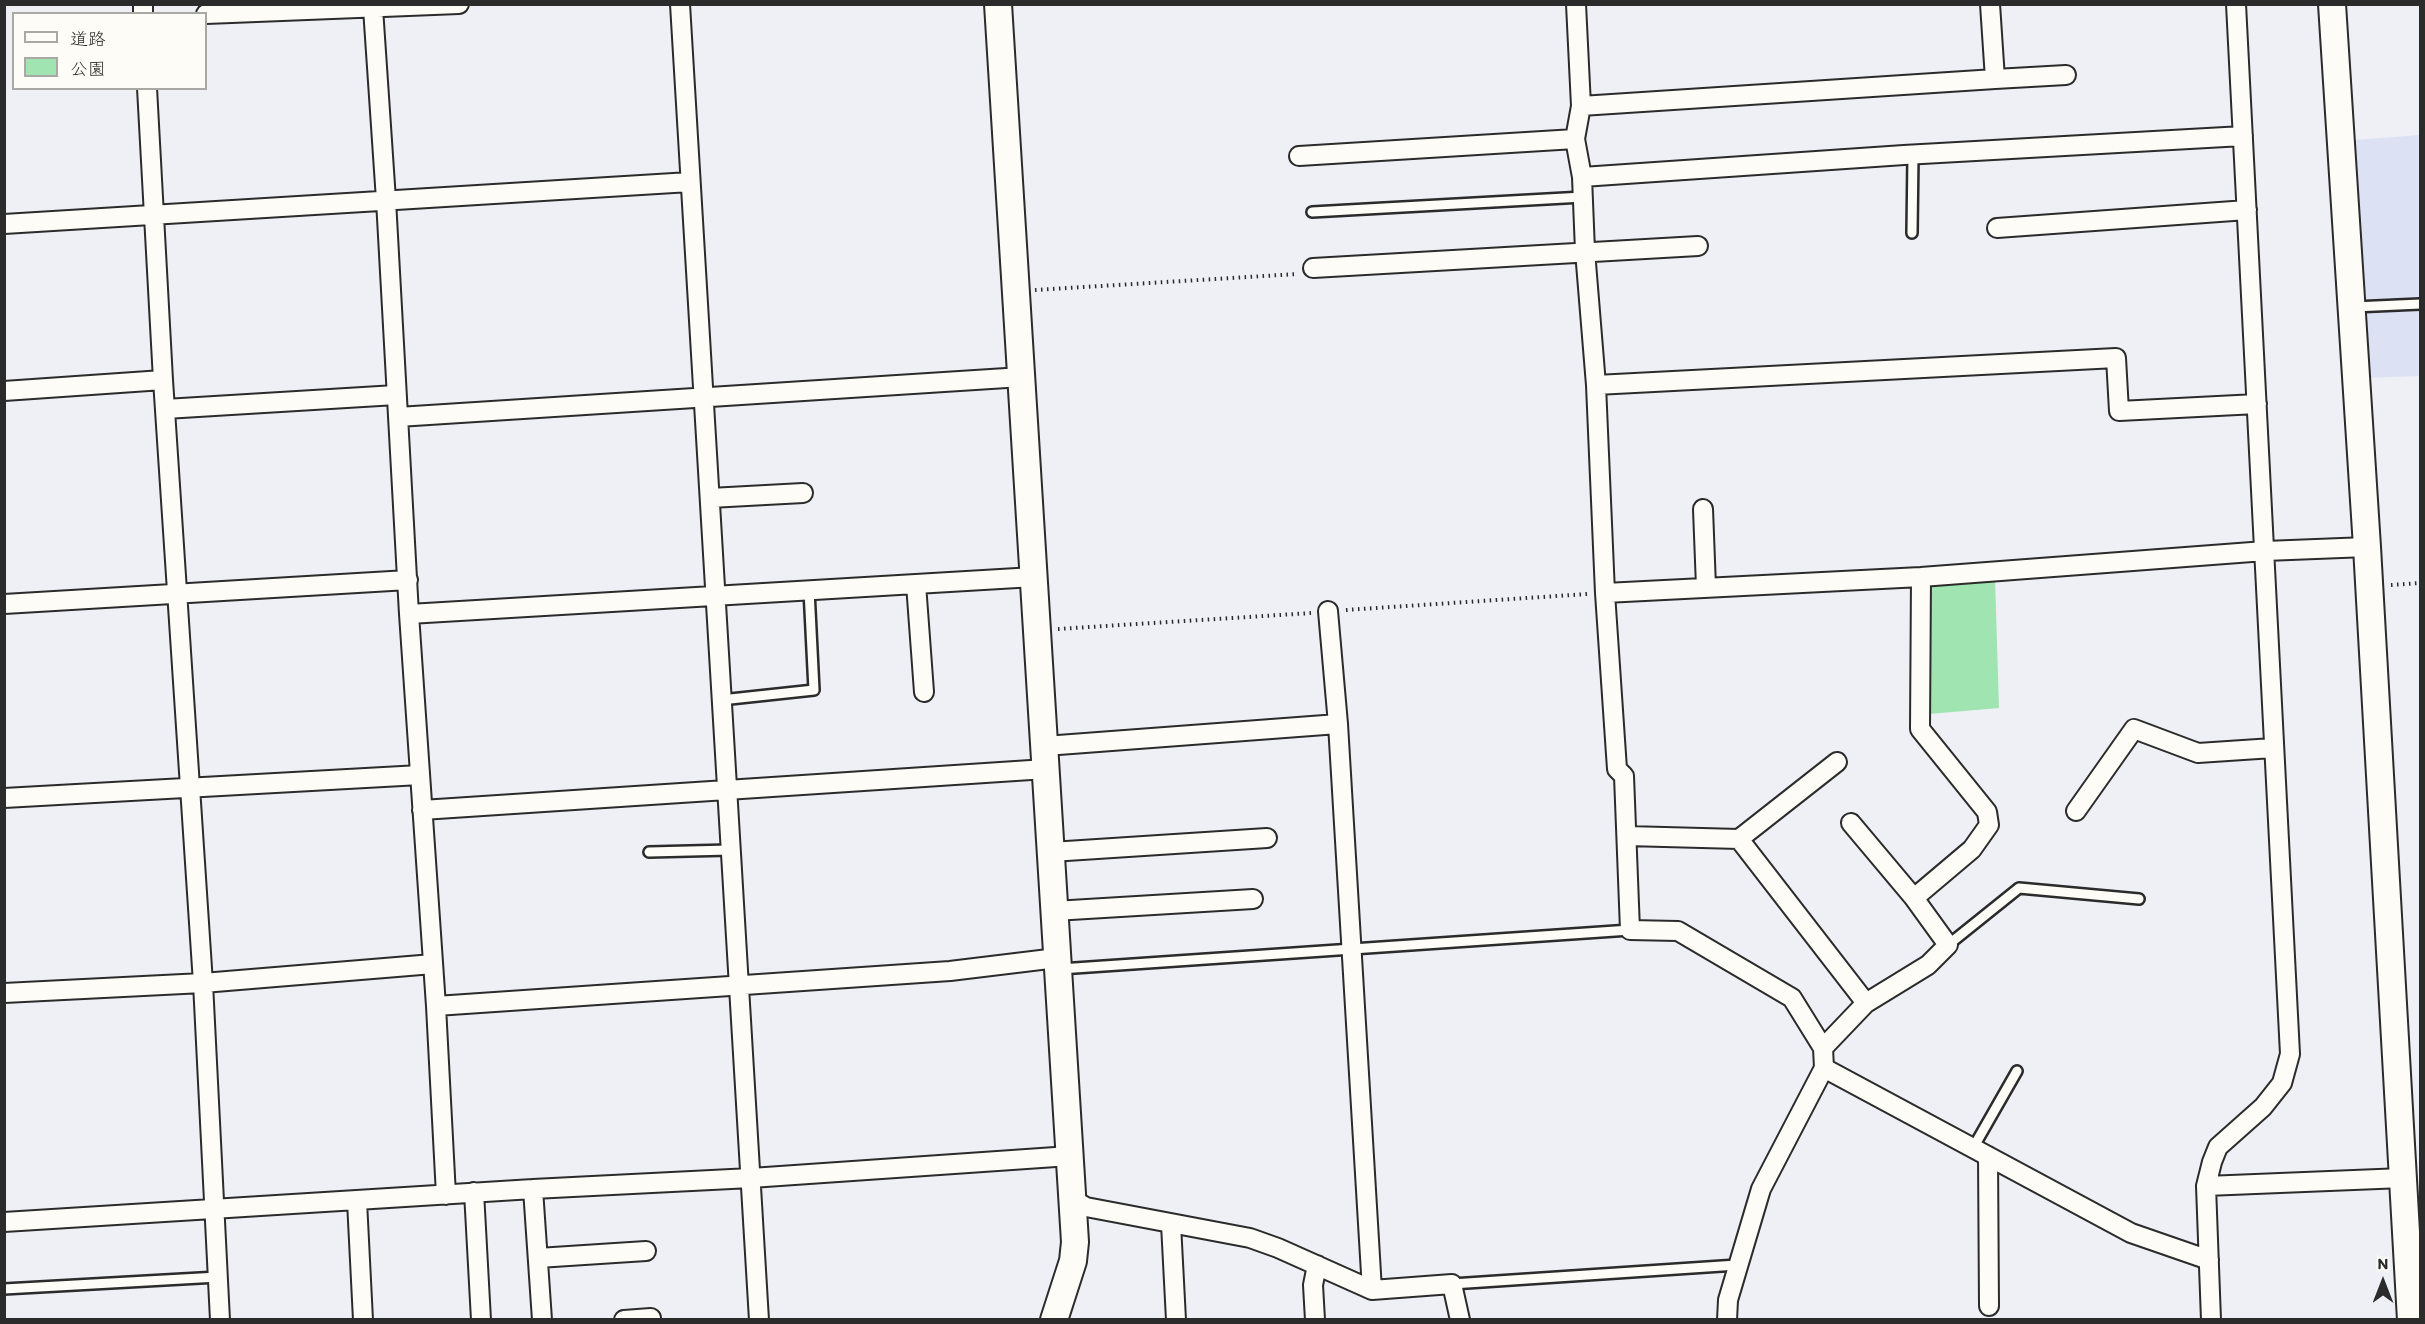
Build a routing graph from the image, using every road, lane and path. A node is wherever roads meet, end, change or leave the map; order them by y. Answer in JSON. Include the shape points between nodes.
{"nodes":[{"id":1,"x":459,"y":4,"type":"edge"},
{"id":2,"x":680,"y":4,"type":"edge"},
{"id":3,"x":998,"y":4,"type":"edge"},
{"id":4,"x":1575,"y":4,"type":"edge"},
{"id":5,"x":1990,"y":4,"type":"edge"},
{"id":6,"x":2236,"y":4,"type":"edge"},
{"id":7,"x":2332,"y":4,"type":"edge"},
{"id":8,"x":373,"y":8,"type":"junction"},
{"id":9,"x":207,"y":14,"type":"edge"},
{"id":10,"x":2066,"y":75,"type":"dead end"},
{"id":11,"x":1995,"y":78,"type":"junction"},
{"id":12,"x":147,"y":90,"type":"edge"},
{"id":13,"x":1581,"y":106,"type":"junction"},
{"id":14,"x":2243,"y":136,"type":"junction"},
{"id":15,"x":1575,"y":139,"type":"junction"},
{"id":16,"x":1912,"y":155,"type":"junction"},
{"id":17,"x":1299,"y":156,"type":"dead end"},
{"id":18,"x":1582,"y":177,"type":"junction"},
{"id":19,"x":690,"y":182,"type":"junction"},
{"id":20,"x":1583,"y":198,"type":"junction"},
{"id":21,"x":386,"y":200,"type":"junction"},
{"id":22,"x":2247,"y":210,"type":"junction"},
{"id":23,"x":1312,"y":212,"type":"dead end"},
{"id":24,"x":154,"y":215,"type":"junction"},
{"id":25,"x":4,"y":224,"type":"edge"},
{"id":26,"x":1997,"y":228,"type":"dead end"},
{"id":27,"x":1912,"y":233,"type":"dead end"},
{"id":28,"x":1698,"y":246,"type":"dead end"},
{"id":29,"x":1585,"y":251,"type":"junction"},
{"id":30,"x":1313,"y":268,"type":"joint"},
{"id":31,"x":1017,"y":291,"type":"junction"},
{"id":32,"x":2421,"y":304,"type":"edge"},
{"id":33,"x":2351,"y":308,"type":"junction"},
{"id":34,"x":1022,"y":378,"type":"junction"},
{"id":35,"x":163,"y":380,"type":"junction"},
{"id":36,"x":1596,"y":385,"type":"junction"},
{"id":37,"x":4,"y":391,"type":"edge"},
{"id":38,"x":396,"y":395,"type":"junction"},
{"id":39,"x":702,"y":396,"type":"junction"},
{"id":40,"x":2257,"y":404,"type":"junction"},
{"id":41,"x":165,"y":409,"type":"junction"},
{"id":42,"x":398,"y":417,"type":"junction"},
{"id":43,"x":803,"y":493,"type":"dead end"},
{"id":44,"x":710,"y":498,"type":"junction"},
{"id":45,"x":1703,"y":509,"type":"dead end"},
{"id":46,"x":2367,"y":548,"type":"junction"},
{"id":47,"x":2265,"y":551,"type":"junction"},
{"id":48,"x":1034,"y":577,"type":"junction"},
{"id":49,"x":1921,"y":577,"type":"junction"},
{"id":50,"x":408,"y":580,"type":"junction"},
{"id":51,"x":2421,"y":583,"type":"edge"},
{"id":52,"x":916,"y":584,"type":"junction"},
{"id":53,"x":2369,"y":586,"type":"junction"},
{"id":54,"x":1706,"y":587,"type":"junction"},
{"id":55,"x":809,"y":590,"type":"junction"},
{"id":56,"x":1605,"y":593,"type":"junction"},
{"id":57,"x":178,"y":594,"type":"junction"},
{"id":58,"x":715,"y":595,"type":"junction"},
{"id":59,"x":4,"y":604,"type":"edge"},
{"id":60,"x":1328,"y":611,"type":"dead end"},
{"id":61,"x":409,"y":614,"type":"junction"},
{"id":62,"x":924,"y":692,"type":"dead end"},
{"id":63,"x":721,"y":700,"type":"junction"},
{"id":64,"x":1338,"y":724,"type":"junction"},
{"id":65,"x":2273,"y":748,"type":"junction"},
{"id":66,"x":1045,"y":757,"type":"junction"},
{"id":67,"x":1837,"y":762,"type":"dead end"},
{"id":68,"x":420,"y":775,"type":"junction"},
{"id":69,"x":190,"y":788,"type":"junction"},
{"id":70,"x":727,"y":789,"type":"junction"},
{"id":71,"x":4,"y":798,"type":"edge"},
{"id":72,"x":422,"y":810,"type":"junction"},
{"id":73,"x":2076,"y":811,"type":"dead end"},
{"id":74,"x":1851,"y":823,"type":"dead end"},
{"id":75,"x":1627,"y":836,"type":"junction"},
{"id":76,"x":1267,"y":838,"type":"dead end"},
{"id":77,"x":1739,"y":839,"type":"junction"},
{"id":78,"x":730,"y":850,"type":"junction"},
{"id":79,"x":649,"y":852,"type":"dead end"},
{"id":80,"x":1051,"y":852,"type":"junction"},
{"id":81,"x":1914,"y":898,"type":"junction"},
{"id":82,"x":1253,"y":899,"type":"dead end"},
{"id":83,"x":2139,"y":899,"type":"dead end"},
{"id":84,"x":1054,"y":911,"type":"junction"},
{"id":85,"x":1630,"y":930,"type":"junction"},
{"id":86,"x":1948,"y":945,"type":"junction"},
{"id":87,"x":1351,"y":951,"type":"junction"},
{"id":88,"x":433,"y":964,"type":"junction"},
{"id":89,"x":1057,"y":964,"type":"junction"},
{"id":90,"x":203,"y":983,"type":"junction"},
{"id":91,"x":739,"y":986,"type":"junction"},
{"id":92,"x":4,"y":993,"type":"edge"},
{"id":93,"x":1866,"y":1003,"type":"junction"},
{"id":94,"x":436,"y":1006,"type":"junction"},
{"id":95,"x":1823,"y":1048,"type":"junction"},
{"id":96,"x":1824,"y":1068,"type":"junction"},
{"id":97,"x":2017,"y":1071,"type":"dead end"},
{"id":98,"x":1981,"y":1152,"type":"junction"},
{"id":99,"x":1070,"y":1156,"type":"junction"},
{"id":100,"x":751,"y":1178,"type":"junction"},
{"id":101,"x":2403,"y":1178,"type":"junction"},
{"id":102,"x":2206,"y":1186,"type":"junction"},
{"id":103,"x":533,"y":1189,"type":"junction"},
{"id":104,"x":474,"y":1192,"type":"junction"},
{"id":105,"x":446,"y":1195,"type":"junction"},
{"id":106,"x":1073,"y":1200,"type":"junction"},
{"id":107,"x":357,"y":1201,"type":"junction"},
{"id":108,"x":215,"y":1210,"type":"junction"},
{"id":109,"x":4,"y":1222,"type":"edge"},
{"id":110,"x":1172,"y":1224,"type":"junction"},
{"id":111,"x":646,"y":1251,"type":"dead end"},
{"id":112,"x":2414,"y":1254,"type":"edge"},
{"id":113,"x":538,"y":1258,"type":"junction"},
{"id":114,"x":2209,"y":1260,"type":"junction"},
{"id":115,"x":1317,"y":1265,"type":"junction"},
{"id":116,"x":1737,"y":1265,"type":"junction"},
{"id":117,"x":218,"y":1277,"type":"junction"},
{"id":118,"x":1452,"y":1284,"type":"junction"},
{"id":119,"x":4,"y":1289,"type":"edge"},
{"id":120,"x":1372,"y":1290,"type":"junction"},
{"id":121,"x":1989,"y":1306,"type":"dead end"},
{"id":122,"x":651,"y":1318,"type":"dead end"},
{"id":123,"x":220,"y":1320,"type":"edge"},
{"id":124,"x":363,"y":1320,"type":"edge"},
{"id":125,"x":481,"y":1320,"type":"edge"},
{"id":126,"x":542,"y":1320,"type":"edge"},
{"id":127,"x":624,"y":1320,"type":"edge"},
{"id":128,"x":759,"y":1320,"type":"edge"},
{"id":129,"x":1054,"y":1320,"type":"edge"},
{"id":130,"x":1176,"y":1320,"type":"edge"},
{"id":131,"x":1315,"y":1320,"type":"edge"},
{"id":132,"x":1460,"y":1320,"type":"edge"},
{"id":133,"x":1727,"y":1320,"type":"edge"},
{"id":134,"x":2211,"y":1320,"type":"edge"},
{"id":135,"x":2411,"y":1320,"type":"edge"}],
"edges":[{"from":1,"to":8,"type":"street"},
{"from":2,"to":19,"type":"street"},
{"from":3,"to":31,"type":"street"},
{"from":4,"to":13,"type":"street"},
{"from":5,"to":11,"type":"street"},
{"from":6,"to":14,"type":"street"},
{"from":7,"to":33,"type":"street"},
{"from":8,"to":9,"type":"street"},
{"from":8,"to":21,"type":"street"},
{"from":10,"to":11,"type":"street"},
{"from":11,"to":13,"type":"street"},
{"from":12,"to":24,"type":"street"},
{"from":13,"to":15,"type":"street"},
{"from":14,"to":16,"type":"street"},
{"from":14,"to":22,"type":"street"},
{"from":15,"to":17,"type":"street"},
{"from":15,"to":18,"type":"street"},
{"from":16,"to":18,"type":"street"},
{"from":16,"to":27,"type":"lane"},
{"from":18,"to":20,"type":"street"},
{"from":19,"to":21,"type":"street"},
{"from":19,"to":39,"type":"street"},
{"from":20,"to":23,"type":"lane"},
{"from":20,"to":29,"type":"street"},
{"from":21,"to":24,"type":"street"},
{"from":21,"to":38,"type":"street"},
{"from":22,"to":26,"type":"street"},
{"from":22,"to":40,"type":"street"},
{"from":24,"to":25,"type":"street"},
{"from":24,"to":35,"type":"street"},
{"from":28,"to":29,"type":"street"},
{"from":29,"to":30,"type":"street"},
{"from":29,"to":36,"type":"street"},
{"from":30,"to":31,"type":"path","via":[[1304,274]]},
{"from":31,"to":34,"type":"street"},
{"from":32,"to":33,"type":"lane"},
{"from":33,"to":46,"type":"street"},
{"from":34,"to":39,"type":"street"},
{"from":34,"to":48,"type":"street"},
{"from":35,"to":37,"type":"street"},
{"from":35,"to":41,"type":"street"},
{"from":36,"to":40,"type":"street","via":[[2116,358],[2119,411]]},
{"from":36,"to":56,"type":"street"},
{"from":38,"to":41,"type":"street"},
{"from":38,"to":42,"type":"street"},
{"from":39,"to":42,"type":"street"},
{"from":39,"to":44,"type":"street"},
{"from":40,"to":47,"type":"street"},
{"from":41,"to":57,"type":"street"},
{"from":42,"to":50,"type":"street"},
{"from":43,"to":44,"type":"street"},
{"from":44,"to":58,"type":"street"},
{"from":45,"to":54,"type":"street"},
{"from":46,"to":47,"type":"street"},
{"from":46,"to":53,"type":"street"},
{"from":47,"to":49,"type":"street"},
{"from":47,"to":65,"type":"street"},
{"from":48,"to":52,"type":"street"},
{"from":48,"to":66,"type":"street"},
{"from":49,"to":54,"type":"street"},
{"from":49,"to":81,"type":"street","via":[[1920,729],[1987,812],[1989,825],[1972,849]]},
{"from":50,"to":57,"type":"street"},
{"from":50,"to":61,"type":"street"},
{"from":51,"to":53,"type":"path"},
{"from":52,"to":55,"type":"street"},
{"from":52,"to":62,"type":"street"},
{"from":53,"to":101,"type":"street"},
{"from":54,"to":56,"type":"street"},
{"from":55,"to":58,"type":"street"},
{"from":55,"to":63,"type":"lane","via":[[814,690]]},
{"from":56,"to":75,"type":"street","via":[[1617,769],[1624,776]]},
{"from":57,"to":59,"type":"street"},
{"from":57,"to":69,"type":"street"},
{"from":58,"to":61,"type":"street"},
{"from":58,"to":63,"type":"street"},
{"from":60,"to":64,"type":"street"},
{"from":61,"to":68,"type":"street"},
{"from":63,"to":70,"type":"street"},
{"from":64,"to":66,"type":"street"},
{"from":64,"to":87,"type":"street"},
{"from":65,"to":73,"type":"street","via":[[2198,753],[2134,729]]},
{"from":65,"to":102,"type":"street","via":[[2290,1054],[2282,1083],[2263,1107],[2218,1147]]},
{"from":66,"to":70,"type":"street"},
{"from":66,"to":80,"type":"street"},
{"from":67,"to":77,"type":"street"},
{"from":68,"to":69,"type":"street"},
{"from":68,"to":72,"type":"street"},
{"from":69,"to":71,"type":"street"},
{"from":69,"to":90,"type":"street"},
{"from":70,"to":72,"type":"street"},
{"from":70,"to":78,"type":"street"},
{"from":72,"to":88,"type":"street"},
{"from":74,"to":81,"type":"street"},
{"from":75,"to":77,"type":"street"},
{"from":75,"to":85,"type":"street"},
{"from":76,"to":80,"type":"street"},
{"from":77,"to":93,"type":"street"},
{"from":78,"to":79,"type":"lane"},
{"from":78,"to":91,"type":"street"},
{"from":80,"to":84,"type":"street"},
{"from":81,"to":86,"type":"street"},
{"from":82,"to":84,"type":"street"},
{"from":83,"to":86,"type":"lane","via":[[2019,888]]},
{"from":84,"to":89,"type":"street"},
{"from":85,"to":87,"type":"lane"},
{"from":85,"to":95,"type":"street","via":[[1678,931],[1792,998]]},
{"from":86,"to":93,"type":"street","via":[[1928,965]]},
{"from":87,"to":89,"type":"lane"},
{"from":87,"to":120,"type":"street"},
{"from":88,"to":90,"type":"street"},
{"from":88,"to":94,"type":"street"},
{"from":89,"to":91,"type":"street"},
{"from":89,"to":99,"type":"street"},
{"from":90,"to":92,"type":"street"},
{"from":90,"to":108,"type":"street"},
{"from":91,"to":94,"type":"street"},
{"from":91,"to":100,"type":"street"},
{"from":93,"to":95,"type":"street"},
{"from":94,"to":105,"type":"street"},
{"from":95,"to":96,"type":"street"},
{"from":96,"to":98,"type":"street"},
{"from":96,"to":116,"type":"street","via":[[1761,1189]]},
{"from":97,"to":98,"type":"lane"},
{"from":98,"to":114,"type":"street","via":[[2131,1233]]},
{"from":98,"to":121,"type":"street"},
{"from":99,"to":100,"type":"street"},
{"from":99,"to":106,"type":"street"},
{"from":100,"to":103,"type":"street"},
{"from":100,"to":128,"type":"street"},
{"from":101,"to":102,"type":"street"},
{"from":101,"to":112,"type":"street"},
{"from":102,"to":114,"type":"street"},
{"from":103,"to":104,"type":"street"},
{"from":103,"to":113,"type":"street"},
{"from":104,"to":105,"type":"street"},
{"from":104,"to":125,"type":"street"},
{"from":105,"to":107,"type":"street"},
{"from":106,"to":110,"type":"street","via":[[1086,1207]]},
{"from":106,"to":129,"type":"street","via":[[1073,1261]]},
{"from":107,"to":108,"type":"street"},
{"from":107,"to":124,"type":"street"},
{"from":108,"to":109,"type":"street"},
{"from":108,"to":117,"type":"street"},
{"from":110,"to":115,"type":"street","via":[[1250,1238]]},
{"from":110,"to":130,"type":"street"},
{"from":111,"to":113,"type":"street"},
{"from":112,"to":135,"type":"street"},
{"from":113,"to":126,"type":"street"},
{"from":114,"to":134,"type":"street"},
{"from":115,"to":120,"type":"street"},
{"from":115,"to":131,"type":"street","via":[[1313,1285]]},
{"from":116,"to":118,"type":"lane"},
{"from":116,"to":133,"type":"street"},
{"from":117,"to":119,"type":"lane"},
{"from":117,"to":123,"type":"street"},
{"from":118,"to":120,"type":"street"},
{"from":118,"to":132,"type":"street"},
{"from":122,"to":127,"type":"street"}]}
